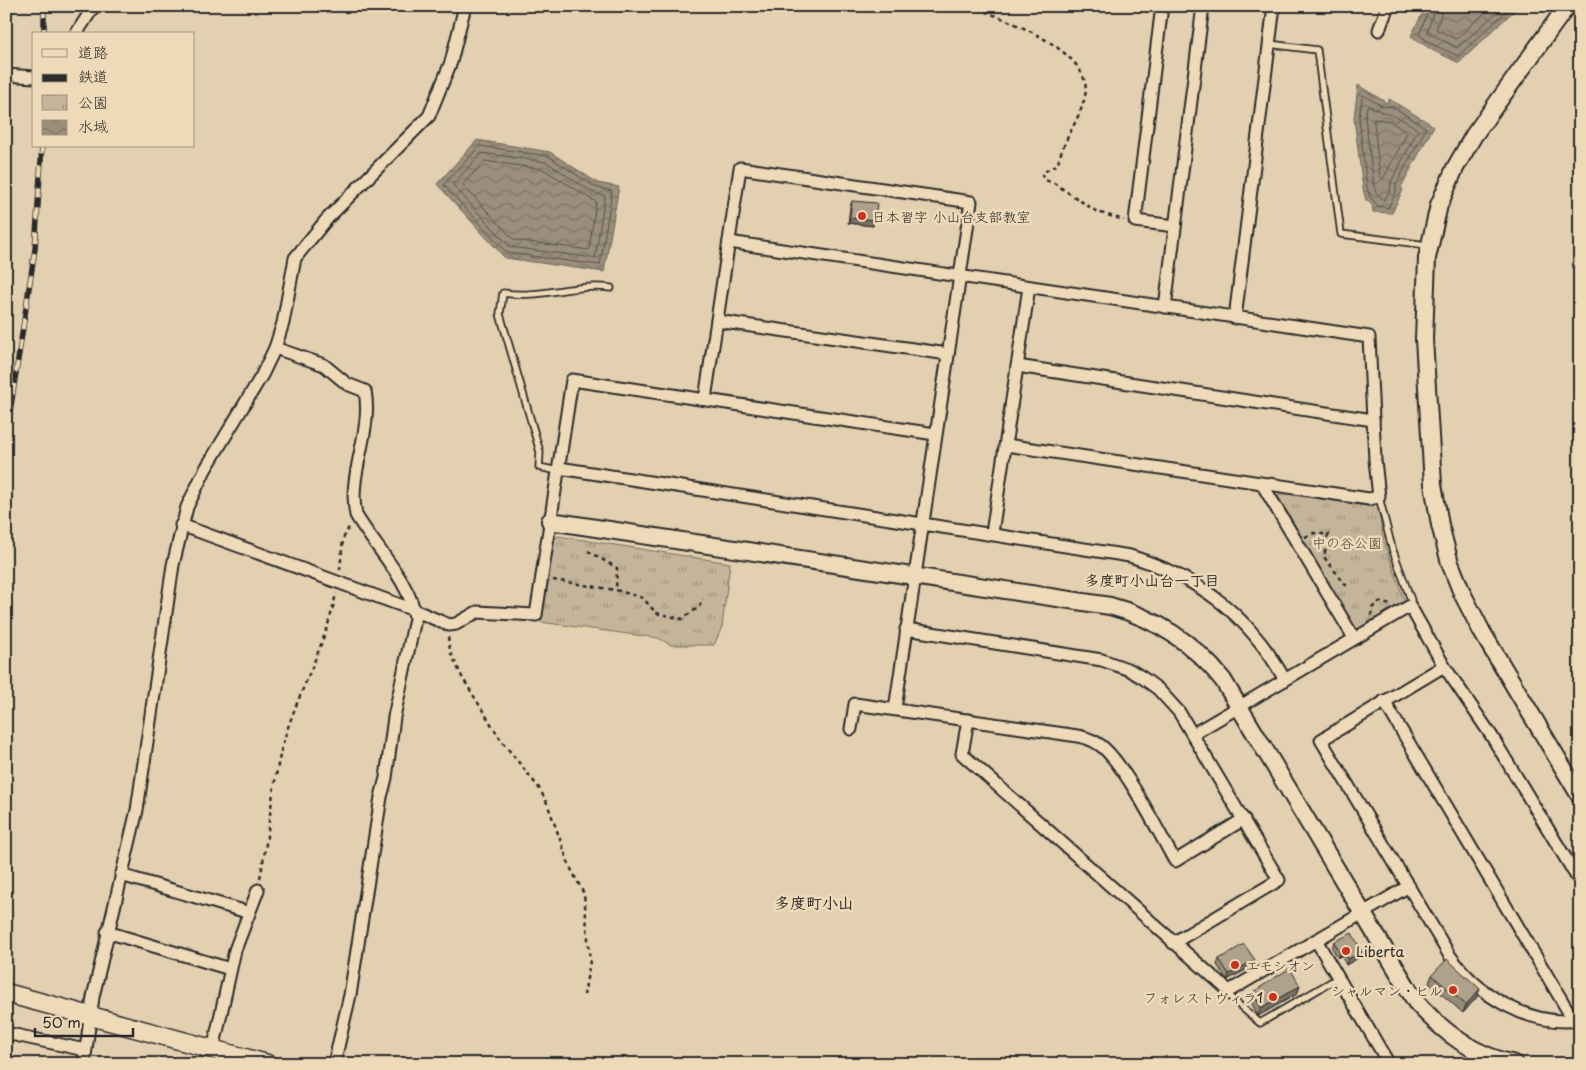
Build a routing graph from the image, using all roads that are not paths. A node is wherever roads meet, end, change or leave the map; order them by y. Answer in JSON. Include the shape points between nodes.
{"nodes":[{"id":1,"x":94,"y":6,"type":"edge"},
{"id":2,"x":465,"y":6,"type":"edge"},
{"id":3,"x":1162,"y":6,"type":"edge"},
{"id":4,"x":1203,"y":6,"type":"edge"},
{"id":5,"x":1274,"y":6,"type":"edge"},
{"id":6,"x":1388,"y":6,"type":"edge"},
{"id":7,"x":1567,"y":6,"type":"edge"},
{"id":8,"x":1379,"y":30,"type":"dead end"},
{"id":9,"x":77,"y":32,"type":"edge"},
{"id":10,"x":1269,"y":44,"type":"junction"},
{"id":11,"x":6,"y":75,"type":"edge"},
{"id":12,"x":32,"y":77,"type":"edge"},
{"id":13,"x":1175,"y":226,"type":"junction"},
{"id":14,"x":729,"y":242,"type":"junction"},
{"id":15,"x":1430,"y":245,"type":"junction"},
{"id":16,"x":959,"y":276,"type":"junction"},
{"id":17,"x":1029,"y":287,"type":"junction"},
{"id":18,"x":611,"y":288,"type":"dead end"},
{"id":19,"x":1165,"y":307,"type":"junction"},
{"id":20,"x":1235,"y":318,"type":"junction"},
{"id":21,"x":717,"y":321,"type":"junction"},
{"id":22,"x":275,"y":348,"type":"junction"},
{"id":23,"x":948,"y":354,"type":"junction"},
{"id":24,"x":1017,"y":366,"type":"junction"},
{"id":25,"x":705,"y":399,"type":"junction"},
{"id":26,"x":1373,"y":420,"type":"junction"},
{"id":27,"x":935,"y":434,"type":"junction"},
{"id":28,"x":1006,"y":444,"type":"junction"},
{"id":29,"x":558,"y":470,"type":"junction"},
{"id":30,"x":1262,"y":484,"type":"junction"},
{"id":31,"x":1379,"y":497,"type":"junction"},
{"id":32,"x":550,"y":521,"type":"junction"},
{"id":33,"x":922,"y":523,"type":"junction"},
{"id":34,"x":181,"y":525,"type":"junction"},
{"id":35,"x":992,"y":533,"type":"junction"},
{"id":36,"x":914,"y":577,"type":"junction"},
{"id":37,"x":1410,"y":606,"type":"junction"},
{"id":38,"x":414,"y":610,"type":"junction"},
{"id":39,"x":906,"y":629,"type":"junction"},
{"id":40,"x":1354,"y":638,"type":"junction"},
{"id":41,"x":1444,"y":666,"type":"junction"},
{"id":42,"x":1285,"y":680,"type":"junction"},
{"id":43,"x":1384,"y":701,"type":"junction"},
{"id":44,"x":1240,"y":706,"type":"junction"},
{"id":45,"x":895,"y":709,"type":"junction"},
{"id":46,"x":968,"y":720,"type":"junction"},
{"id":47,"x":851,"y":729,"type":"dead end"},
{"id":48,"x":1193,"y":734,"type":"junction"},
{"id":49,"x":1580,"y":796,"type":"edge"},
{"id":50,"x":1244,"y":819,"type":"junction"},
{"id":51,"x":121,"y":875,"type":"junction"},
{"id":52,"x":1580,"y":882,"type":"edge"},
{"id":53,"x":1408,"y":886,"type":"junction"},
{"id":54,"x":258,"y":890,"type":"road end"},
{"id":55,"x":247,"y":912,"type":"junction"},
{"id":56,"x":1361,"y":913,"type":"junction"},
{"id":57,"x":107,"y":932,"type":"junction"},
{"id":58,"x":1316,"y":940,"type":"junction"},
{"id":59,"x":1173,"y":943,"type":"junction"},
{"id":60,"x":230,"y":969,"type":"junction"},
{"id":61,"x":1338,"y":978,"type":"junction"},
{"id":62,"x":1229,"y":991,"type":"junction"},
{"id":63,"x":6,"y":993,"type":"edge"},
{"id":64,"x":91,"y":1018,"type":"junction"},
{"id":65,"x":1577,"y":1020,"type":"edge"},
{"id":66,"x":6,"y":1033,"type":"edge"},
{"id":67,"x":85,"y":1050,"type":"junction"},
{"id":68,"x":213,"y":1050,"type":"junction"},
{"id":69,"x":84,"y":1064,"type":"edge"},
{"id":70,"x":267,"y":1064,"type":"edge"},
{"id":71,"x":334,"y":1064,"type":"edge"},
{"id":72,"x":1389,"y":1064,"type":"edge"},
{"id":73,"x":1515,"y":1064,"type":"edge"}],
"edges":[{"from":1,"to":9,"type":"street"},
{"from":2,"to":22,"type":"street","via":[[452,62],[429,116],[327,219],[296,258]]},
{"from":3,"to":13,"type":"street","via":[[1136,222]]},
{"from":4,"to":13,"type":"street"},
{"from":5,"to":10,"type":"street"},
{"from":6,"to":8,"type":"street"},
{"from":7,"to":15,"type":"street","via":[[1463,151],[1440,205]]},
{"from":10,"to":15,"type":"lane","via":[[1317,50],[1341,234]]},
{"from":10,"to":20,"type":"street"},
{"from":11,"to":12,"type":"street"},
{"from":13,"to":19,"type":"street"},
{"from":14,"to":16,"type":"street"},
{"from":14,"to":16,"type":"street","via":[[740,168],[971,202]]},
{"from":14,"to":21,"type":"street"},
{"from":15,"to":49,"type":"street","via":[[1424,339],[1431,465],[1440,525],[1462,593],[1513,687]]},
{"from":16,"to":17,"type":"street"},
{"from":16,"to":23,"type":"street"},
{"from":17,"to":19,"type":"street"},
{"from":17,"to":24,"type":"street"},
{"from":18,"to":29,"type":"lane","via":[[585,286],[524,296],[503,293],[500,314],[540,452],[539,468]]},
{"from":19,"to":20,"type":"street"},
{"from":20,"to":26,"type":"street","via":[[1369,337]]},
{"from":21,"to":23,"type":"street"},
{"from":21,"to":25,"type":"street"},
{"from":22,"to":34,"type":"street","via":[[205,470],[186,507]]},
{"from":22,"to":38,"type":"street","via":[[324,365],[347,384],[365,391],[367,424],[358,465],[356,516],[402,584]]},
{"from":23,"to":27,"type":"street"},
{"from":24,"to":26,"type":"street"},
{"from":24,"to":28,"type":"street"},
{"from":25,"to":27,"type":"street"},
{"from":25,"to":29,"type":"street","via":[[572,380]]},
{"from":26,"to":31,"type":"street"},
{"from":27,"to":33,"type":"street"},
{"from":28,"to":30,"type":"street"},
{"from":28,"to":35,"type":"street"},
{"from":29,"to":32,"type":"street"},
{"from":29,"to":33,"type":"street"},
{"from":30,"to":31,"type":"street","via":[[1369,499]]},
{"from":30,"to":40,"type":"street"},
{"from":31,"to":37,"type":"lane","via":[[1392,548],[1411,600]]},
{"from":32,"to":36,"type":"street"},
{"from":32,"to":38,"type":"street","via":[[536,615],[478,612],[449,625]]},
{"from":33,"to":35,"type":"street"},
{"from":33,"to":36,"type":"street"},
{"from":34,"to":38,"type":"street"},
{"from":34,"to":51,"type":"street","via":[[137,810]]},
{"from":35,"to":42,"type":"street","via":[[1130,556],[1175,573],[1209,593],[1238,617],[1261,642]]},
{"from":36,"to":39,"type":"street"},
{"from":36,"to":44,"type":"street","via":[[1110,606],[1136,614],[1165,628],[1199,653]]},
{"from":37,"to":40,"type":"street"},
{"from":37,"to":41,"type":"street"},
{"from":38,"to":71,"type":"street","via":[[350,995]]},
{"from":39,"to":45,"type":"street"},
{"from":39,"to":48,"type":"street","via":[[1116,664],[1158,689]]},
{"from":40,"to":42,"type":"street"},
{"from":41,"to":43,"type":"street"},
{"from":41,"to":52,"type":"street","via":[[1491,735]]},
{"from":42,"to":44,"type":"street"},
{"from":43,"to":53,"type":"street","via":[[1321,740]]},
{"from":43,"to":65,"type":"street"},
{"from":44,"to":48,"type":"street"},
{"from":44,"to":56,"type":"street"},
{"from":45,"to":46,"type":"street"},
{"from":45,"to":47,"type":"street","via":[[855,704]]},
{"from":46,"to":50,"type":"street","via":[[1076,736],[1100,744],[1116,760],[1175,861]]},
{"from":46,"to":59,"type":"street","via":[[962,754]]},
{"from":48,"to":50,"type":"street"},
{"from":50,"to":59,"type":"street","via":[[1280,880]]},
{"from":51,"to":55,"type":"street"},
{"from":51,"to":57,"type":"street"},
{"from":53,"to":56,"type":"street"},
{"from":53,"to":65,"type":"street","via":[[1450,956],[1470,980],[1494,999],[1519,1011],[1548,1019]]},
{"from":54,"to":55,"type":"street"},
{"from":55,"to":60,"type":"street"},
{"from":56,"to":58,"type":"street"},
{"from":56,"to":73,"type":"street","via":[[1416,1002],[1431,1019],[1467,1046]]},
{"from":57,"to":60,"type":"street"},
{"from":57,"to":64,"type":"street"},
{"from":58,"to":61,"type":"street"},
{"from":58,"to":62,"type":"street"},
{"from":59,"to":62,"type":"street"},
{"from":60,"to":68,"type":"street"},
{"from":61,"to":62,"type":"lane","via":[[1260,1023],[1231,998]]},
{"from":61,"to":72,"type":"street"},
{"from":63,"to":64,"type":"main road"},
{"from":64,"to":67,"type":"street"},
{"from":64,"to":68,"type":"main road"},
{"from":66,"to":67,"type":"street"},
{"from":67,"to":69,"type":"street"},
{"from":68,"to":70,"type":"main road"}]}
